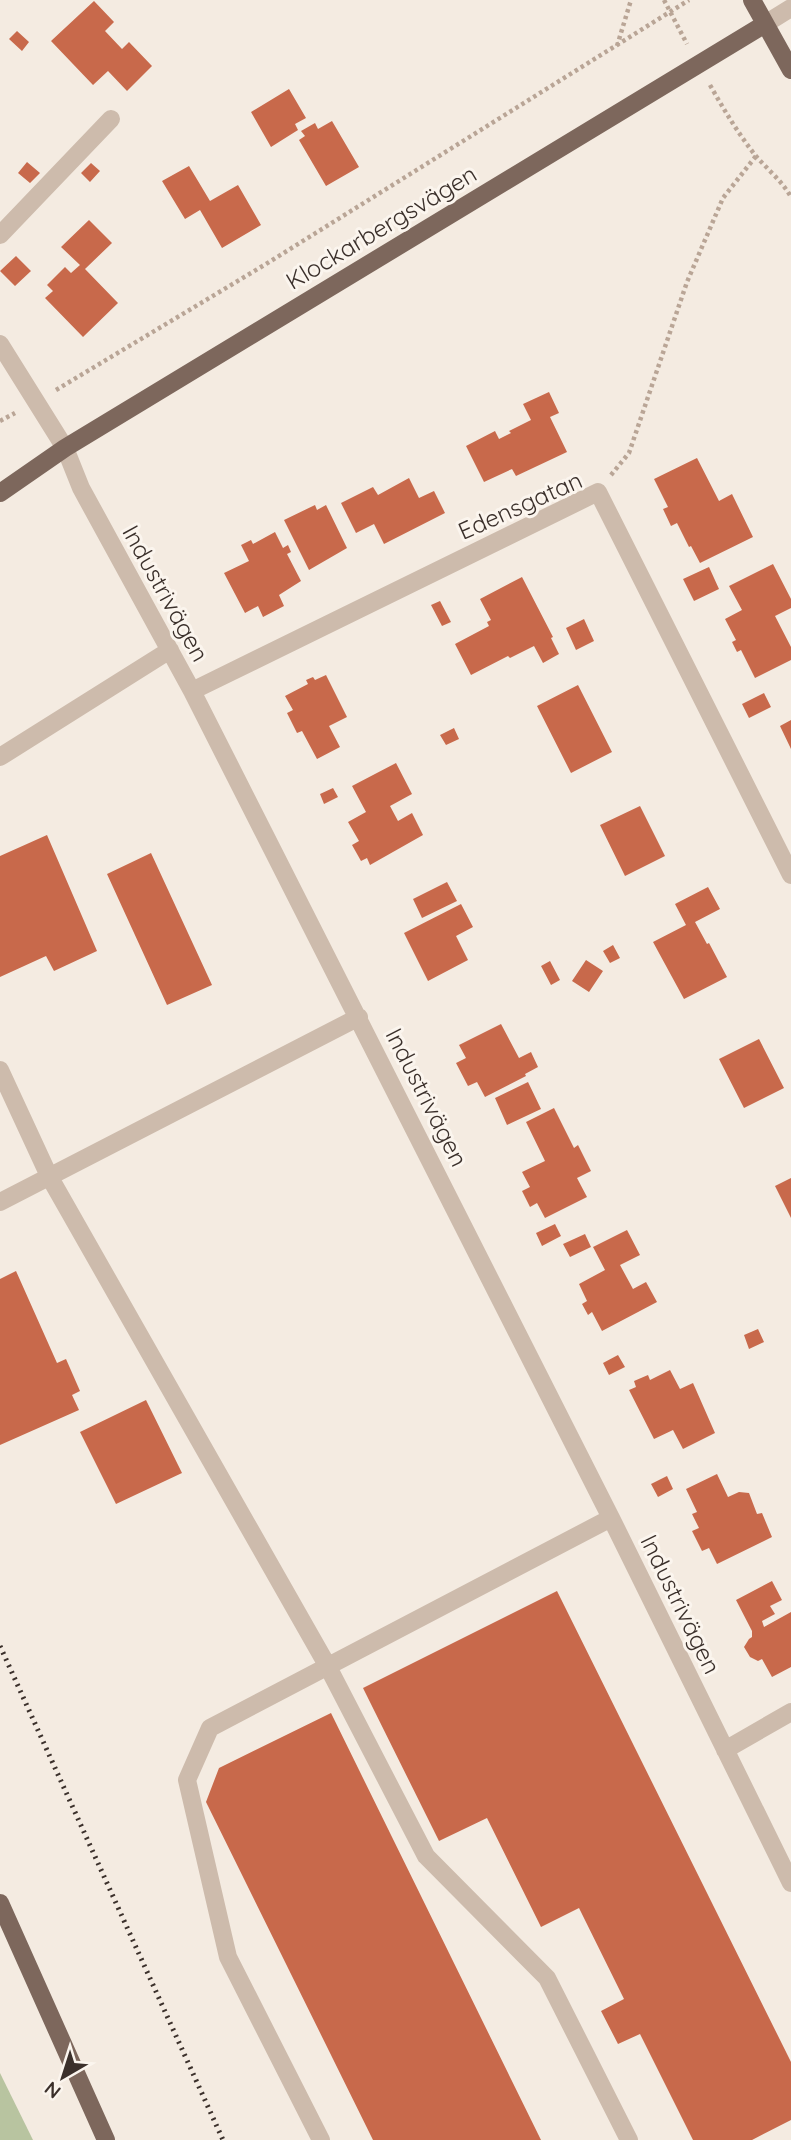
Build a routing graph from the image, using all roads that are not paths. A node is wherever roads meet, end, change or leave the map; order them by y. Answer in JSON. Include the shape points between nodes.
{"nodes":[{"id":1,"x":752,"y":0,"type":"edge"},
{"id":2,"x":791,"y":8,"type":"edge"},
{"id":3,"x":765,"y":24,"type":"junction"},
{"id":4,"x":791,"y":70,"type":"edge"},
{"id":5,"x":111,"y":119,"type":"dead end"},
{"id":6,"x":0,"y":235,"type":"edge"},
{"id":7,"x":0,"y":344,"type":"edge"},
{"id":8,"x":65,"y":448,"type":"junction"},
{"id":9,"x":0,"y":493,"type":"edge"},
{"id":10,"x":170,"y":650,"type":"junction"},
{"id":11,"x":192,"y":691,"type":"junction"},
{"id":12,"x":0,"y":757,"type":"edge"},
{"id":13,"x":791,"y":875,"type":"edge"},
{"id":14,"x":359,"y":1017,"type":"junction"},
{"id":15,"x":0,"y":1070,"type":"edge"},
{"id":16,"x":49,"y":1176,"type":"junction"},
{"id":17,"x":0,"y":1202,"type":"edge"},
{"id":18,"x":611,"y":1518,"type":"junction"},
{"id":19,"x":327,"y":1665,"type":"junction"},
{"id":20,"x":791,"y":1712,"type":"edge"},
{"id":21,"x":725,"y":1750,"type":"junction"},
{"id":22,"x":791,"y":1883,"type":"edge"},
{"id":23,"x":0,"y":1903,"type":"edge"},
{"id":24,"x":0,"y":1918,"type":"edge"},
{"id":25,"x":41,"y":1996,"type":"junction"},
{"id":26,"x":106,"y":2140,"type":"edge"},
{"id":27,"x":321,"y":2140,"type":"edge"},
{"id":28,"x":629,"y":2140,"type":"edge"}],
"edges":[{"from":1,"to":3,"type":"main road"},
{"from":2,"to":3,"type":"street","name":"Klockarbergsvägen"},
{"from":3,"to":4,"type":"main road"},
{"from":3,"to":8,"type":"main road","name":"Klockarbergsvägen"},
{"from":5,"to":6,"type":"street"},
{"from":7,"to":8,"type":"street","name":"Industrivägen"},
{"from":8,"to":9,"type":"main road","name":"Klockarbergsvägen"},
{"from":8,"to":10,"type":"street","name":"Industrivägen","via":[[80,488]]},
{"from":10,"to":11,"type":"street","name":"Industrivägen"},
{"from":10,"to":12,"type":"street"},
{"from":11,"to":13,"type":"street","name":"Edensgatan","via":[[598,492]]},
{"from":11,"to":14,"type":"street","name":"Industrivägen"},
{"from":14,"to":16,"type":"street"},
{"from":14,"to":18,"type":"street","name":"Industrivägen"},
{"from":15,"to":16,"type":"street"},
{"from":16,"to":17,"type":"street"},
{"from":16,"to":19,"type":"street"},
{"from":18,"to":19,"type":"street"},
{"from":18,"to":21,"type":"street","name":"Industrivägen"},
{"from":19,"to":27,"type":"street","via":[[210,1728],[187,1780],[228,1957]]},
{"from":19,"to":28,"type":"street","via":[[426,1856],[547,1978]]},
{"from":20,"to":21,"type":"street"},
{"from":21,"to":22,"type":"street","name":"Industrivägen"},
{"from":23,"to":25,"type":"main road"},
{"from":24,"to":25,"type":"main road"},
{"from":25,"to":26,"type":"main road"}]}
